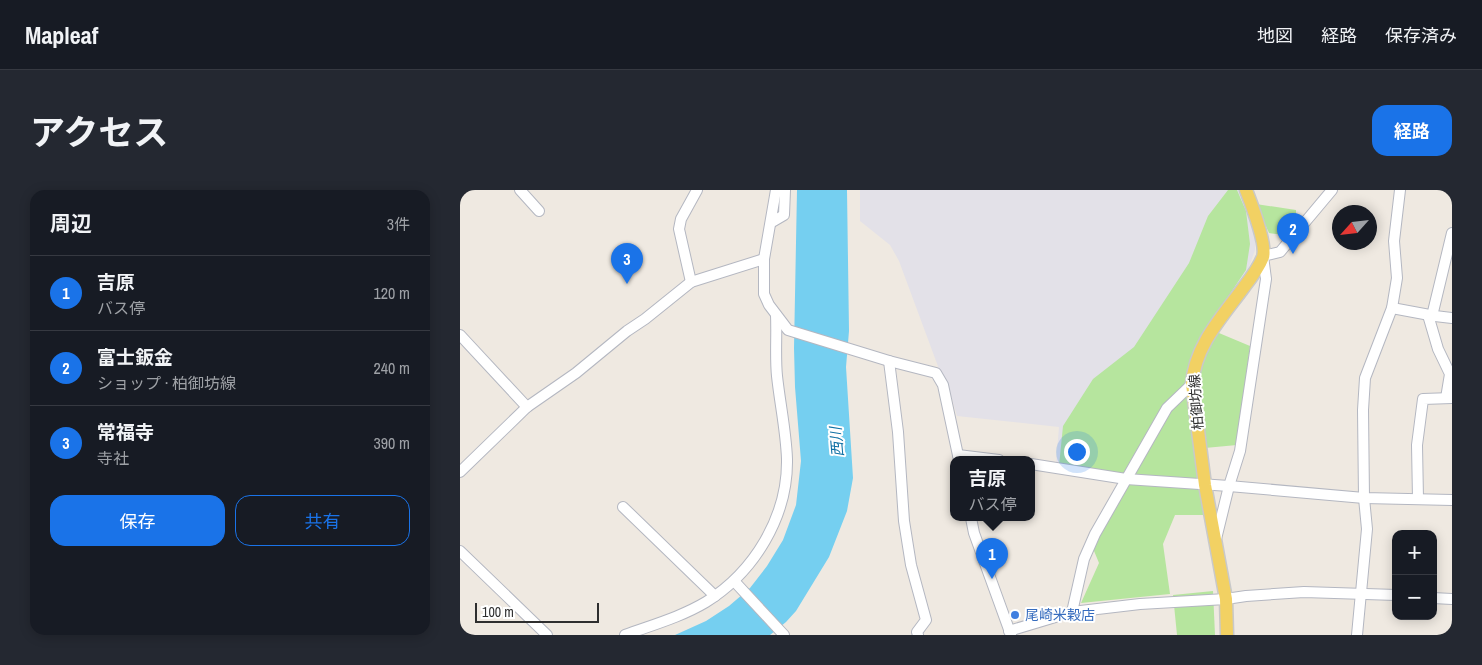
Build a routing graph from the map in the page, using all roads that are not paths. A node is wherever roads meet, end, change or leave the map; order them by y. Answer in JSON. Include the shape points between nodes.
{"nodes":[{"id":1,"x":520,"y":190,"type":"edge"},
{"id":2,"x":697,"y":190,"type":"edge"},
{"id":3,"x":776,"y":190,"type":"edge"},
{"id":4,"x":785,"y":190,"type":"edge"},
{"id":5,"x":1246,"y":190,"type":"edge"},
{"id":6,"x":1332,"y":190,"type":"edge"},
{"id":7,"x":1400,"y":190,"type":"edge"},
{"id":8,"x":539,"y":211,"type":"dead end"},
{"id":9,"x":772,"y":222,"type":"junction"},
{"id":10,"x":1452,"y":232,"type":"edge"},
{"id":11,"x":1263,"y":256,"type":"junction"},
{"id":12,"x":764,"y":259,"type":"junction"},
{"id":13,"x":691,"y":282,"type":"junction"},
{"id":14,"x":1392,"y":308,"type":"junction"},
{"id":15,"x":776,"y":315,"type":"junction"},
{"id":16,"x":1430,"y":315,"type":"junction"},
{"id":17,"x":1452,"y":318,"type":"edge"},
{"id":18,"x":460,"y":335,"type":"edge"},
{"id":19,"x":889,"y":361,"type":"junction"},
{"id":20,"x":1192,"y":384,"type":"junction"},
{"id":21,"x":1449,"y":398,"type":"edge"},
{"id":22,"x":527,"y":407,"type":"junction"},
{"id":23,"x":958,"y":456,"type":"edge"},
{"id":24,"x":1035,"y":465,"type":"edge"},
{"id":25,"x":460,"y":472,"type":"edge"},
{"id":26,"x":1126,"y":479,"type":"junction"},
{"id":27,"x":1205,"y":484,"type":"junction"},
{"id":28,"x":1229,"y":486,"type":"junction"},
{"id":29,"x":1364,"y":498,"type":"junction"},
{"id":30,"x":1418,"y":499,"type":"junction"},
{"id":31,"x":1452,"y":500,"type":"edge"},
{"id":32,"x":622,"y":508,"type":"dead end"},
{"id":33,"x":972,"y":521,"type":"edge"},
{"id":34,"x":1216,"y":539,"type":"junction"},
{"id":35,"x":460,"y":551,"type":"edge"},
{"id":36,"x":734,"y":581,"type":"junction"},
{"id":37,"x":1361,"y":594,"type":"junction"},
{"id":38,"x":715,"y":596,"type":"junction"},
{"id":39,"x":1392,"y":596,"type":"edge"},
{"id":40,"x":1437,"y":598,"type":"edge"},
{"id":41,"x":1226,"y":599,"type":"junction"},
{"id":42,"x":1452,"y":599,"type":"edge"},
{"id":43,"x":1072,"y":612,"type":"junction"},
{"id":44,"x":1010,"y":633,"type":"edge"},
{"id":45,"x":547,"y":635,"type":"edge"},
{"id":46,"x":625,"y":635,"type":"edge"},
{"id":47,"x":784,"y":635,"type":"edge"},
{"id":48,"x":918,"y":635,"type":"edge"},
{"id":49,"x":1227,"y":635,"type":"edge"},
{"id":50,"x":1357,"y":635,"type":"edge"}],
"edges":[{"from":1,"to":8,"type":"street"},
{"from":2,"to":13,"type":"street","via":[[679,228]]},
{"from":3,"to":9,"type":"street"},
{"from":4,"to":9,"type":"street","via":[[784,215]]},
{"from":5,"to":11,"type":"main road","via":[[1259,225]]},
{"from":6,"to":11,"type":"street","via":[[1280,252]]},
{"from":7,"to":14,"type":"street","via":[[1394,241],[1397,278]]},
{"from":9,"to":12,"type":"street"},
{"from":10,"to":16,"type":"street"},
{"from":11,"to":20,"type":"main road","name":"柏御坊線","via":[[1201,347]]},
{"from":11,"to":28,"type":"street","via":[[1266,279],[1240,451]]},
{"from":12,"to":13,"type":"street"},
{"from":12,"to":15,"type":"street","via":[[764,294]]},
{"from":13,"to":22,"type":"street","via":[[576,373]]},
{"from":14,"to":16,"type":"street"},
{"from":14,"to":29,"type":"street","via":[[1365,378]]},
{"from":15,"to":19,"type":"street","via":[[788,330]]},
{"from":15,"to":36,"type":"street","via":[[777,375],[787,461],[785,482],[767,537]]},
{"from":16,"to":17,"type":"street"},
{"from":16,"to":21,"type":"street","via":[[1438,348],[1450,374]]},
{"from":18,"to":22,"type":"street"},
{"from":19,"to":23,"type":"street","via":[[936,373],[943,386]]},
{"from":19,"to":48,"type":"street","via":[[905,530],[926,620]]},
{"from":20,"to":26,"type":"street","via":[[1167,408]]},
{"from":20,"to":27,"type":"main road","name":"柏御坊線"},
{"from":21,"to":30,"type":"street","via":[[1424,398],[1417,445]]},
{"from":22,"to":25,"type":"street"},
{"from":24,"to":26,"type":"street"},
{"from":26,"to":27,"type":"street"},
{"from":26,"to":43,"type":"street","via":[[1084,559]]},
{"from":27,"to":28,"type":"street"},
{"from":27,"to":34,"type":"main road","name":"柏御坊線"},
{"from":28,"to":29,"type":"street"},
{"from":28,"to":34,"type":"street"},
{"from":29,"to":30,"type":"street"},
{"from":29,"to":37,"type":"street","via":[[1367,529]]},
{"from":30,"to":31,"type":"street"},
{"from":32,"to":38,"type":"street"},
{"from":33,"to":44,"type":"street"},
{"from":34,"to":41,"type":"main road","name":"柏御坊線"},
{"from":35,"to":45,"type":"street"},
{"from":36,"to":38,"type":"street"},
{"from":36,"to":47,"type":"street"},
{"from":37,"to":39,"type":"street"},
{"from":37,"to":41,"type":"street","via":[[1304,592]]},
{"from":37,"to":50,"type":"street"},
{"from":38,"to":46,"type":"street","via":[[692,610]]},
{"from":40,"to":42,"type":"street"},
{"from":41,"to":43,"type":"street"},
{"from":41,"to":49,"type":"main road","name":"柏御坊線"},
{"from":43,"to":44,"type":"street"}]}
